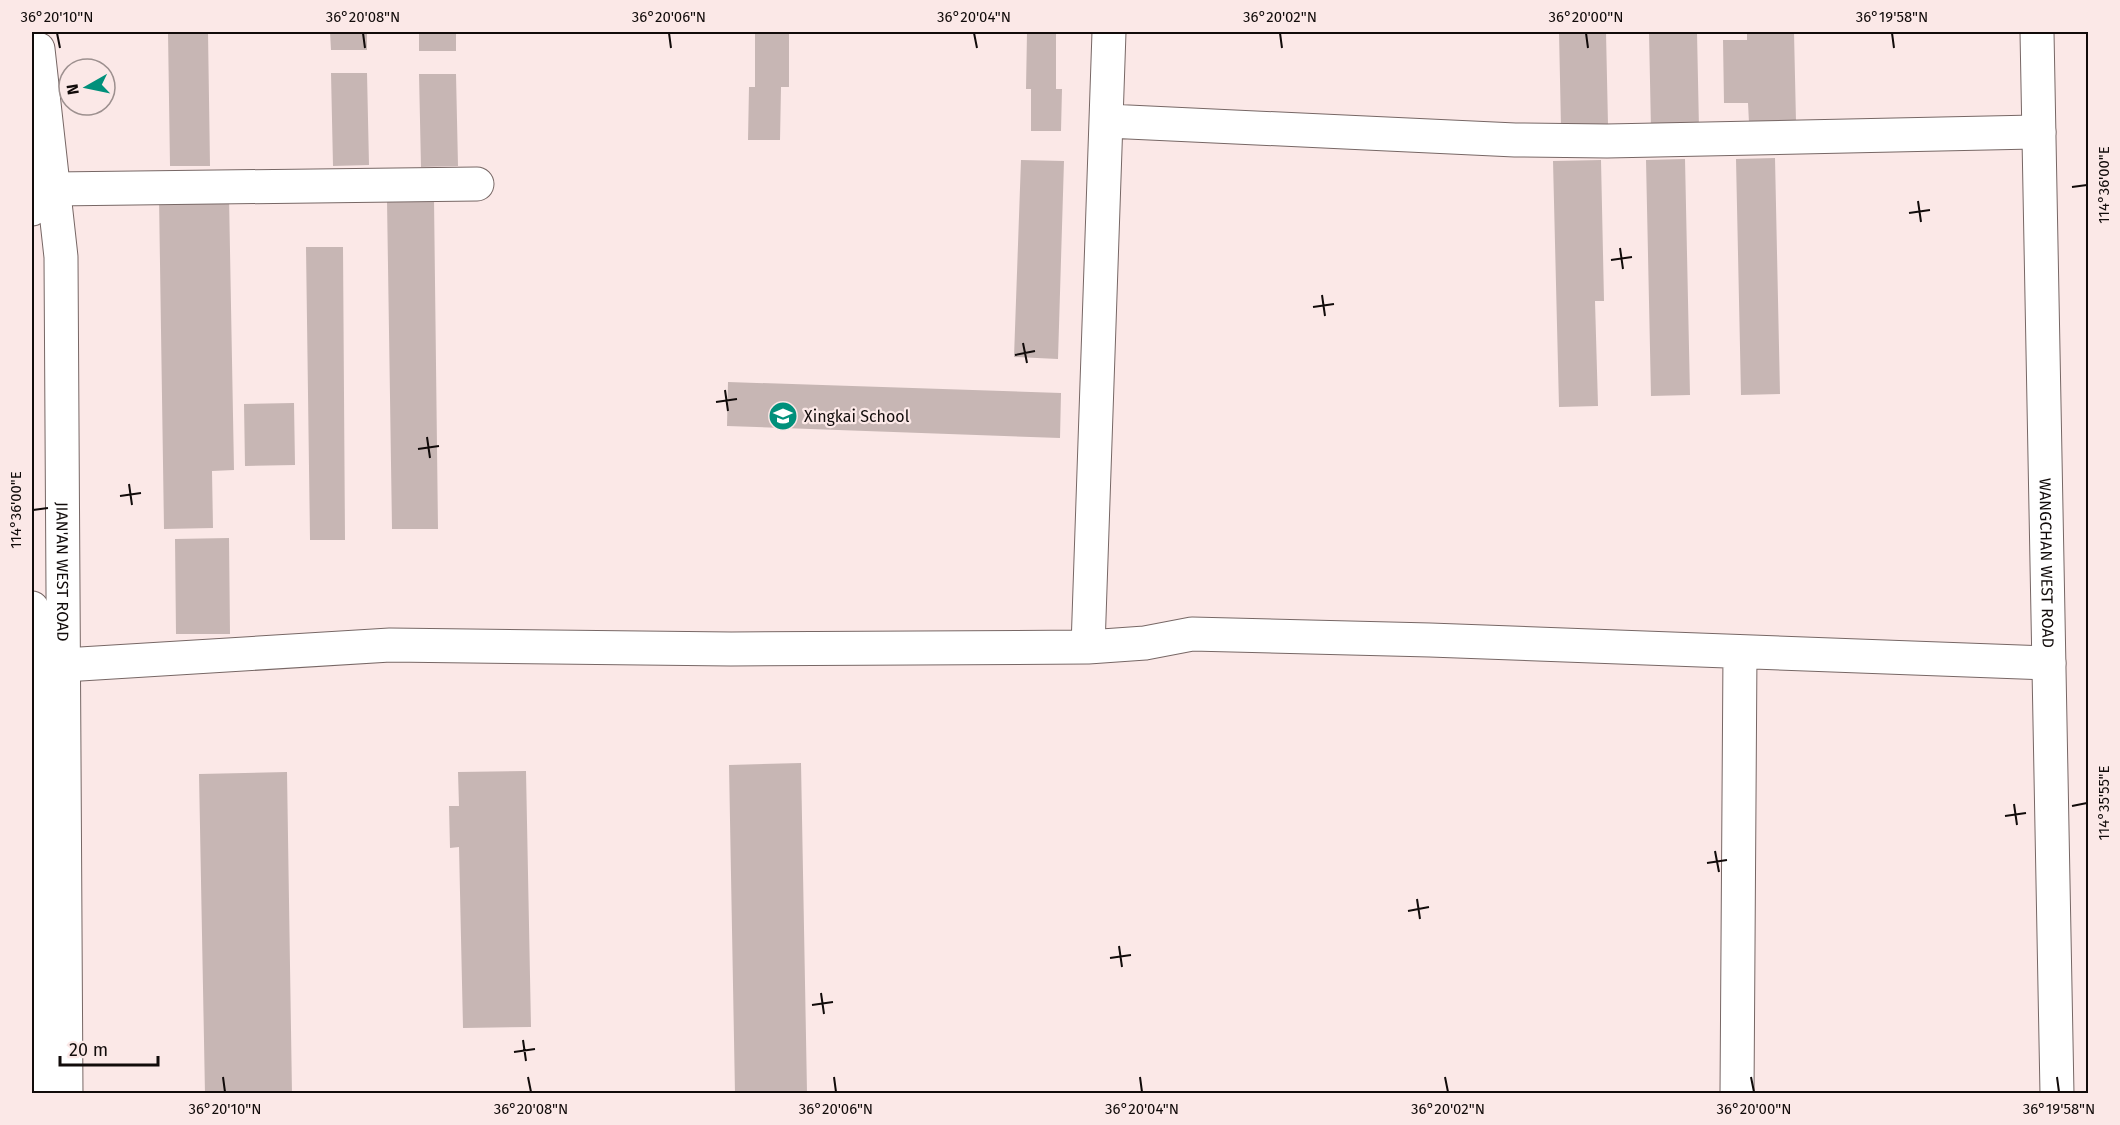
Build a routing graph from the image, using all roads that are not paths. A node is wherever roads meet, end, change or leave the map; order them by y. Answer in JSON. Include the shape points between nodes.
{"nodes":[{"id":1,"x":1109,"y":32,"type":"edge"},
{"id":2,"x":2037,"y":32,"type":"edge"},
{"id":3,"x":36,"y":44,"type":"edge"},
{"id":4,"x":1107,"y":122,"type":"junction"},
{"id":5,"x":2039,"y":132,"type":"junction"},
{"id":6,"x":477,"y":184,"type":"dead end"},
{"id":7,"x":43,"y":199,"type":"edge"},
{"id":8,"x":32,"y":608,"type":"edge"},
{"id":9,"x":1088,"y":647,"type":"junction"},
{"id":10,"x":1740,"y":652,"type":"junction"},
{"id":11,"x":2049,"y":663,"type":"junction"},
{"id":12,"x":64,"y":665,"type":"junction"},
{"id":13,"x":43,"y":959,"type":"edge"},
{"id":14,"x":34,"y":1094,"type":"edge"},
{"id":15,"x":66,"y":1094,"type":"edge"},
{"id":16,"x":1737,"y":1094,"type":"edge"},
{"id":17,"x":2057,"y":1094,"type":"edge"}],
"edges":[{"from":1,"to":4,"type":"street"},
{"from":2,"to":5,"type":"street","name":"WANGCHAN WEST ROAD"},
{"from":3,"to":7,"type":"street","name":"JIAN'AN WEST ROAD"},
{"from":4,"to":5,"type":"street","via":[[1619,141]]},
{"from":4,"to":9,"type":"street"},
{"from":5,"to":11,"type":"street","name":"WANGCHAN WEST ROAD"},
{"from":6,"to":7,"type":"street"},
{"from":7,"to":12,"type":"street","name":"JIAN'AN WEST ROAD","via":[[62,257]]},
{"from":8,"to":13,"type":"street","name":"JIAN'AN WEST ROAD"},
{"from":9,"to":10,"type":"street","via":[[1145,643],[1192,634]]},
{"from":9,"to":12,"type":"street","via":[[719,649],[390,645]]},
{"from":10,"to":11,"type":"street"},
{"from":10,"to":16,"type":"street"},
{"from":11,"to":17,"type":"street","name":"WANGCHAN WEST ROAD"},
{"from":12,"to":13,"type":"street","name":"JIAN'AN WEST ROAD"},
{"from":13,"to":14,"type":"street","name":"JIAN'AN WEST ROAD"},
{"from":13,"to":15,"type":"street","name":"JIAN'AN WEST ROAD"}]}
